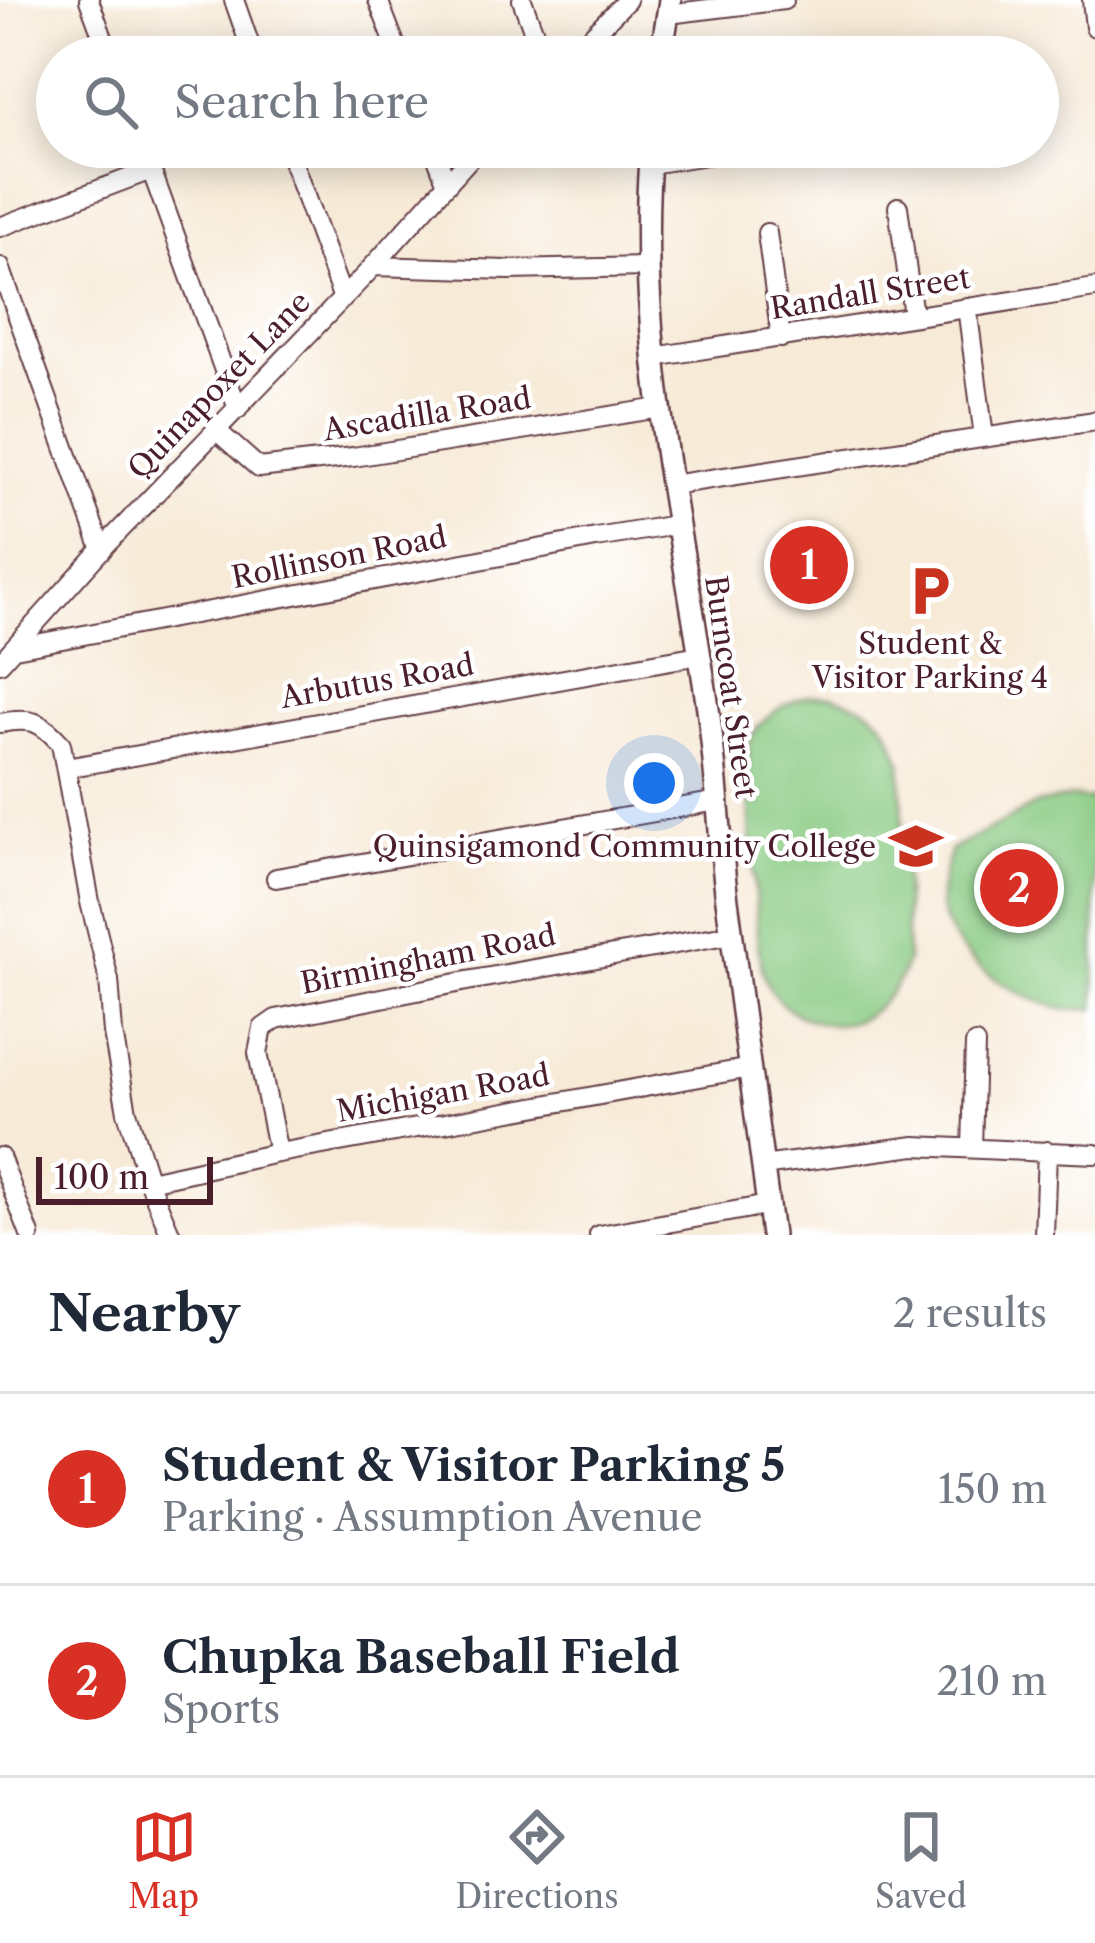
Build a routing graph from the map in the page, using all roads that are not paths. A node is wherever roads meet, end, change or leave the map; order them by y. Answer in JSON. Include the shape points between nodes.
{"nodes":[{"id":1,"x":89,"y":0,"type":"edge"},
{"id":2,"x":233,"y":0,"type":"edge"},
{"id":3,"x":379,"y":0,"type":"edge"},
{"id":4,"x":522,"y":0,"type":"edge"},
{"id":5,"x":627,"y":0,"type":"edge"},
{"id":6,"x":784,"y":0,"type":"edge"},
{"id":7,"x":1092,"y":0,"type":"edge"},
{"id":8,"x":669,"y":7,"type":"edge"},
{"id":9,"x":1095,"y":27,"type":"edge"},
{"id":10,"x":102,"y":36,"type":"edge"},
{"id":11,"x":246,"y":36,"type":"edge"},
{"id":12,"x":392,"y":36,"type":"edge"},
{"id":13,"x":535,"y":36,"type":"edge"},
{"id":14,"x":592,"y":36,"type":"edge"},
{"id":15,"x":295,"y":168,"type":"edge"},
{"id":16,"x":441,"y":168,"type":"edge"},
{"id":17,"x":461,"y":168,"type":"edge"},
{"id":18,"x":650,"y":168,"type":"edge"},
{"id":19,"x":152,"y":170,"type":"joint"},
{"id":20,"x":447,"y":184,"type":"junction"},
{"id":21,"x":898,"y":207,"type":"dead end"},
{"id":22,"x":0,"y":227,"type":"edge"},
{"id":23,"x":767,"y":233,"type":"dead end"},
{"id":24,"x":373,"y":266,"type":"junction"},
{"id":25,"x":0,"y":267,"type":"edge"},
{"id":26,"x":647,"y":268,"type":"junction"},
{"id":27,"x":1095,"y":289,"type":"edge"},
{"id":28,"x":343,"y":299,"type":"junction"},
{"id":29,"x":968,"y":307,"type":"junction"},
{"id":30,"x":913,"y":315,"type":"junction"},
{"id":31,"x":781,"y":338,"type":"junction"},
{"id":32,"x":654,"y":357,"type":"junction"},
{"id":33,"x":660,"y":408,"type":"junction"},
{"id":34,"x":238,"y":409,"type":"junction"},
{"id":35,"x":1095,"y":421,"type":"edge"},
{"id":36,"x":217,"y":431,"type":"junction"},
{"id":37,"x":984,"y":437,"type":"junction"},
{"id":38,"x":671,"y":484,"type":"junction"},
{"id":39,"x":676,"y":525,"type":"junction"},
{"id":40,"x":102,"y":550,"type":"junction"},
{"id":41,"x":14,"y":648,"type":"junction"},
{"id":42,"x":699,"y":655,"type":"junction"},
{"id":43,"x":0,"y":663,"type":"edge"},
{"id":44,"x":0,"y":723,"type":"edge"},
{"id":45,"x":66,"y":767,"type":"junction"},
{"id":46,"x":718,"y":801,"type":"junction"},
{"id":47,"x":276,"y":878,"type":"dead end"},
{"id":48,"x":732,"y":934,"type":"junction"},
{"id":49,"x":976,"y":1044,"type":"dead end"},
{"id":50,"x":750,"y":1068,"type":"junction"},
{"id":51,"x":973,"y":1148,"type":"junction"},
{"id":52,"x":1047,"y":1151,"type":"junction"},
{"id":53,"x":278,"y":1153,"type":"junction"},
{"id":54,"x":1095,"y":1154,"type":"edge"},
{"id":55,"x":0,"y":1157,"type":"edge"},
{"id":56,"x":762,"y":1166,"type":"junction"},
{"id":57,"x":148,"y":1181,"type":"junction"},
{"id":58,"x":768,"y":1205,"type":"junction"},
{"id":59,"x":30,"y":1235,"type":"edge"},
{"id":60,"x":171,"y":1235,"type":"edge"},
{"id":61,"x":599,"y":1235,"type":"edge"},
{"id":62,"x":772,"y":1235,"type":"edge"},
{"id":63,"x":1044,"y":1235,"type":"edge"}],
"edges":[{"from":1,"to":10,"type":"street"},
{"from":2,"to":11,"type":"street"},
{"from":3,"to":12,"type":"street"},
{"from":4,"to":13,"type":"street"},
{"from":5,"to":14,"type":"street"},
{"from":6,"to":8,"type":"street"},
{"from":7,"to":9,"type":"street"},
{"from":15,"to":28,"type":"street"},
{"from":16,"to":20,"type":"street"},
{"from":17,"to":20,"type":"street","name":"Quinapoxet Lane"},
{"from":18,"to":26,"type":"main road","name":"Burncoat Street"},
{"from":19,"to":22,"type":"street"},
{"from":19,"to":34,"type":"street"},
{"from":20,"to":24,"type":"street","name":"Quinapoxet Lane"},
{"from":21,"to":30,"type":"street"},
{"from":23,"to":31,"type":"street"},
{"from":24,"to":26,"type":"street"},
{"from":24,"to":28,"type":"street","name":"Quinapoxet Lane"},
{"from":25,"to":40,"type":"street"},
{"from":26,"to":32,"type":"main road","name":"Burncoat Street"},
{"from":27,"to":29,"type":"street","name":"Randall Street"},
{"from":28,"to":34,"type":"street","name":"Quinapoxet Lane"},
{"from":29,"to":30,"type":"street","name":"Randall Street"},
{"from":29,"to":37,"type":"street"},
{"from":30,"to":31,"type":"street","name":"Randall Street"},
{"from":31,"to":32,"type":"street","name":"Randall Street"},
{"from":32,"to":33,"type":"main road","name":"Burncoat Street"},
{"from":33,"to":36,"type":"street","name":"Ascadilla Road","via":[[259,468]]},
{"from":33,"to":38,"type":"main road","name":"Burncoat Street"},
{"from":34,"to":36,"type":"street","name":"Quinapoxet Lane"},
{"from":35,"to":37,"type":"street"},
{"from":36,"to":40,"type":"street","name":"Quinapoxet Lane"},
{"from":37,"to":38,"type":"street"},
{"from":38,"to":39,"type":"main road","name":"Burncoat Street"},
{"from":39,"to":41,"type":"street","name":"Rollinson Road"},
{"from":39,"to":42,"type":"main road","name":"Burncoat Street"},
{"from":40,"to":41,"type":"street","name":"Quinapoxet Lane"},
{"from":41,"to":43,"type":"street","name":"Quinapoxet Lane"},
{"from":42,"to":45,"type":"street","name":"Arbutus Road"},
{"from":42,"to":46,"type":"main road","name":"Burncoat Street"},
{"from":44,"to":45,"type":"street","via":[[44,724],[61,744]]},
{"from":45,"to":57,"type":"street","via":[[121,1082]]},
{"from":46,"to":47,"type":"street"},
{"from":46,"to":48,"type":"main road","name":"Burncoat Street"},
{"from":48,"to":50,"type":"main road","name":"Burncoat Street"},
{"from":48,"to":53,"type":"street","name":"Birmingham Road","via":[[276,1019],[262,1028],[258,1048]]},
{"from":49,"to":51,"type":"street"},
{"from":50,"to":53,"type":"street","name":"Michigan Road"},
{"from":50,"to":56,"type":"main road","name":"Burncoat Street"},
{"from":51,"to":52,"type":"street"},
{"from":51,"to":56,"type":"street","via":[[891,1147]]},
{"from":52,"to":54,"type":"street"},
{"from":52,"to":63,"type":"street"},
{"from":53,"to":57,"type":"street","name":"Michigan Road"},
{"from":55,"to":59,"type":"street"},
{"from":56,"to":58,"type":"main road","name":"Burncoat Street"},
{"from":57,"to":60,"type":"street"},
{"from":58,"to":61,"type":"street"},
{"from":58,"to":62,"type":"main road","name":"Burncoat Street"}]}
